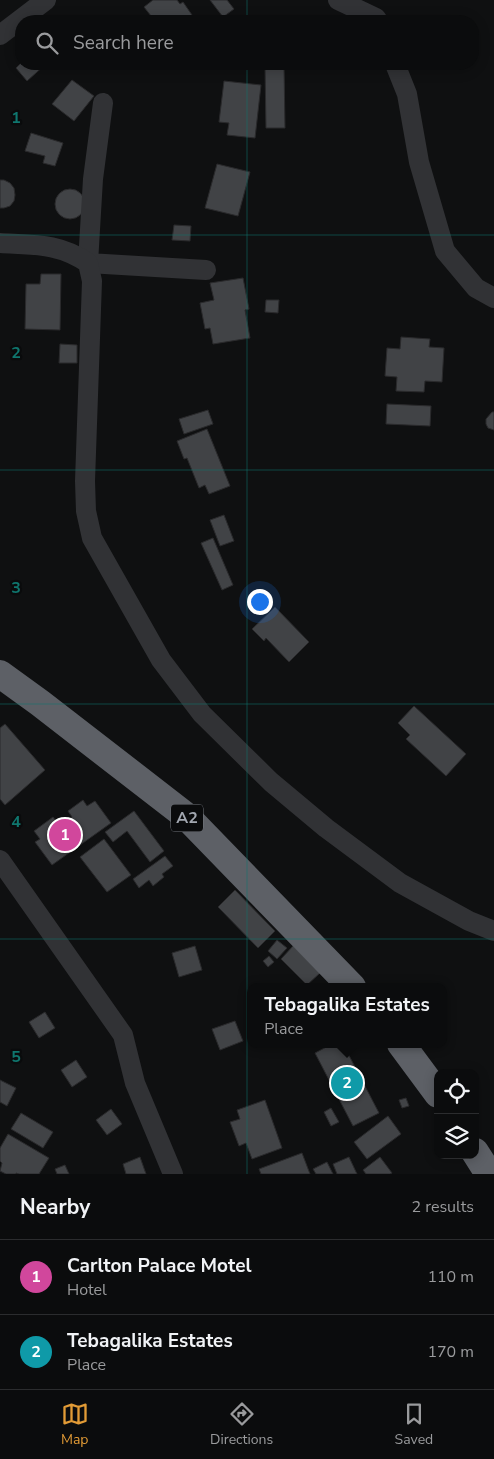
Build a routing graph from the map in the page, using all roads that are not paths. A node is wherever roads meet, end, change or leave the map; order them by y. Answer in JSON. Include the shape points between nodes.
{"nodes":[{"id":1,"x":46,"y":0,"type":"edge"},
{"id":2,"x":338,"y":0,"type":"edge"},
{"id":3,"x":26,"y":15,"type":"edge"},
{"id":4,"x":370,"y":15,"type":"edge"},
{"id":5,"x":15,"y":24,"type":"edge"},
{"id":6,"x":0,"y":35,"type":"edge"},
{"id":7,"x":397,"y":70,"type":"edge"},
{"id":8,"x":102,"y":102,"type":"dead end"},
{"id":9,"x":0,"y":243,"type":"edge"},
{"id":10,"x":88,"y":263,"type":"junction"},
{"id":11,"x":206,"y":270,"type":"dead end"},
{"id":12,"x":494,"y":298,"type":"edge"},
{"id":13,"x":0,"y":674,"type":"edge"},
{"id":14,"x":0,"y":860,"type":"edge"},
{"id":15,"x":494,"y":931,"type":"edge"},
{"id":16,"x":348,"y":983,"type":"edge"},
{"id":17,"x":404,"y":1048,"type":"edge"},
{"id":18,"x":434,"y":1089,"type":"edge"},
{"id":19,"x":479,"y":1158,"type":"edge"},
{"id":20,"x":173,"y":1174,"type":"edge"},
{"id":21,"x":489,"y":1174,"type":"edge"}],
"edges":[{"from":1,"to":3,"type":"street"},
{"from":2,"to":4,"type":"street"},
{"from":5,"to":6,"type":"street"},
{"from":7,"to":12,"type":"street","via":[[407,94],[419,162],[445,251],[476,288]]},
{"from":8,"to":10,"type":"street"},
{"from":9,"to":10,"type":"street","via":[[54,247],[73,253]]},
{"from":10,"to":11,"type":"street"},
{"from":10,"to":15,"type":"street","via":[[92,281],[86,511],[92,538],[161,660],[202,714],[271,782],[326,828],[400,883]]},
{"from":13,"to":16,"type":"highway","number":"A2","via":[[186,816]]},
{"from":14,"to":20,"type":"street","via":[[123,1035],[135,1083]]},
{"from":17,"to":18,"type":"highway"},
{"from":19,"to":21,"type":"highway"}]}
